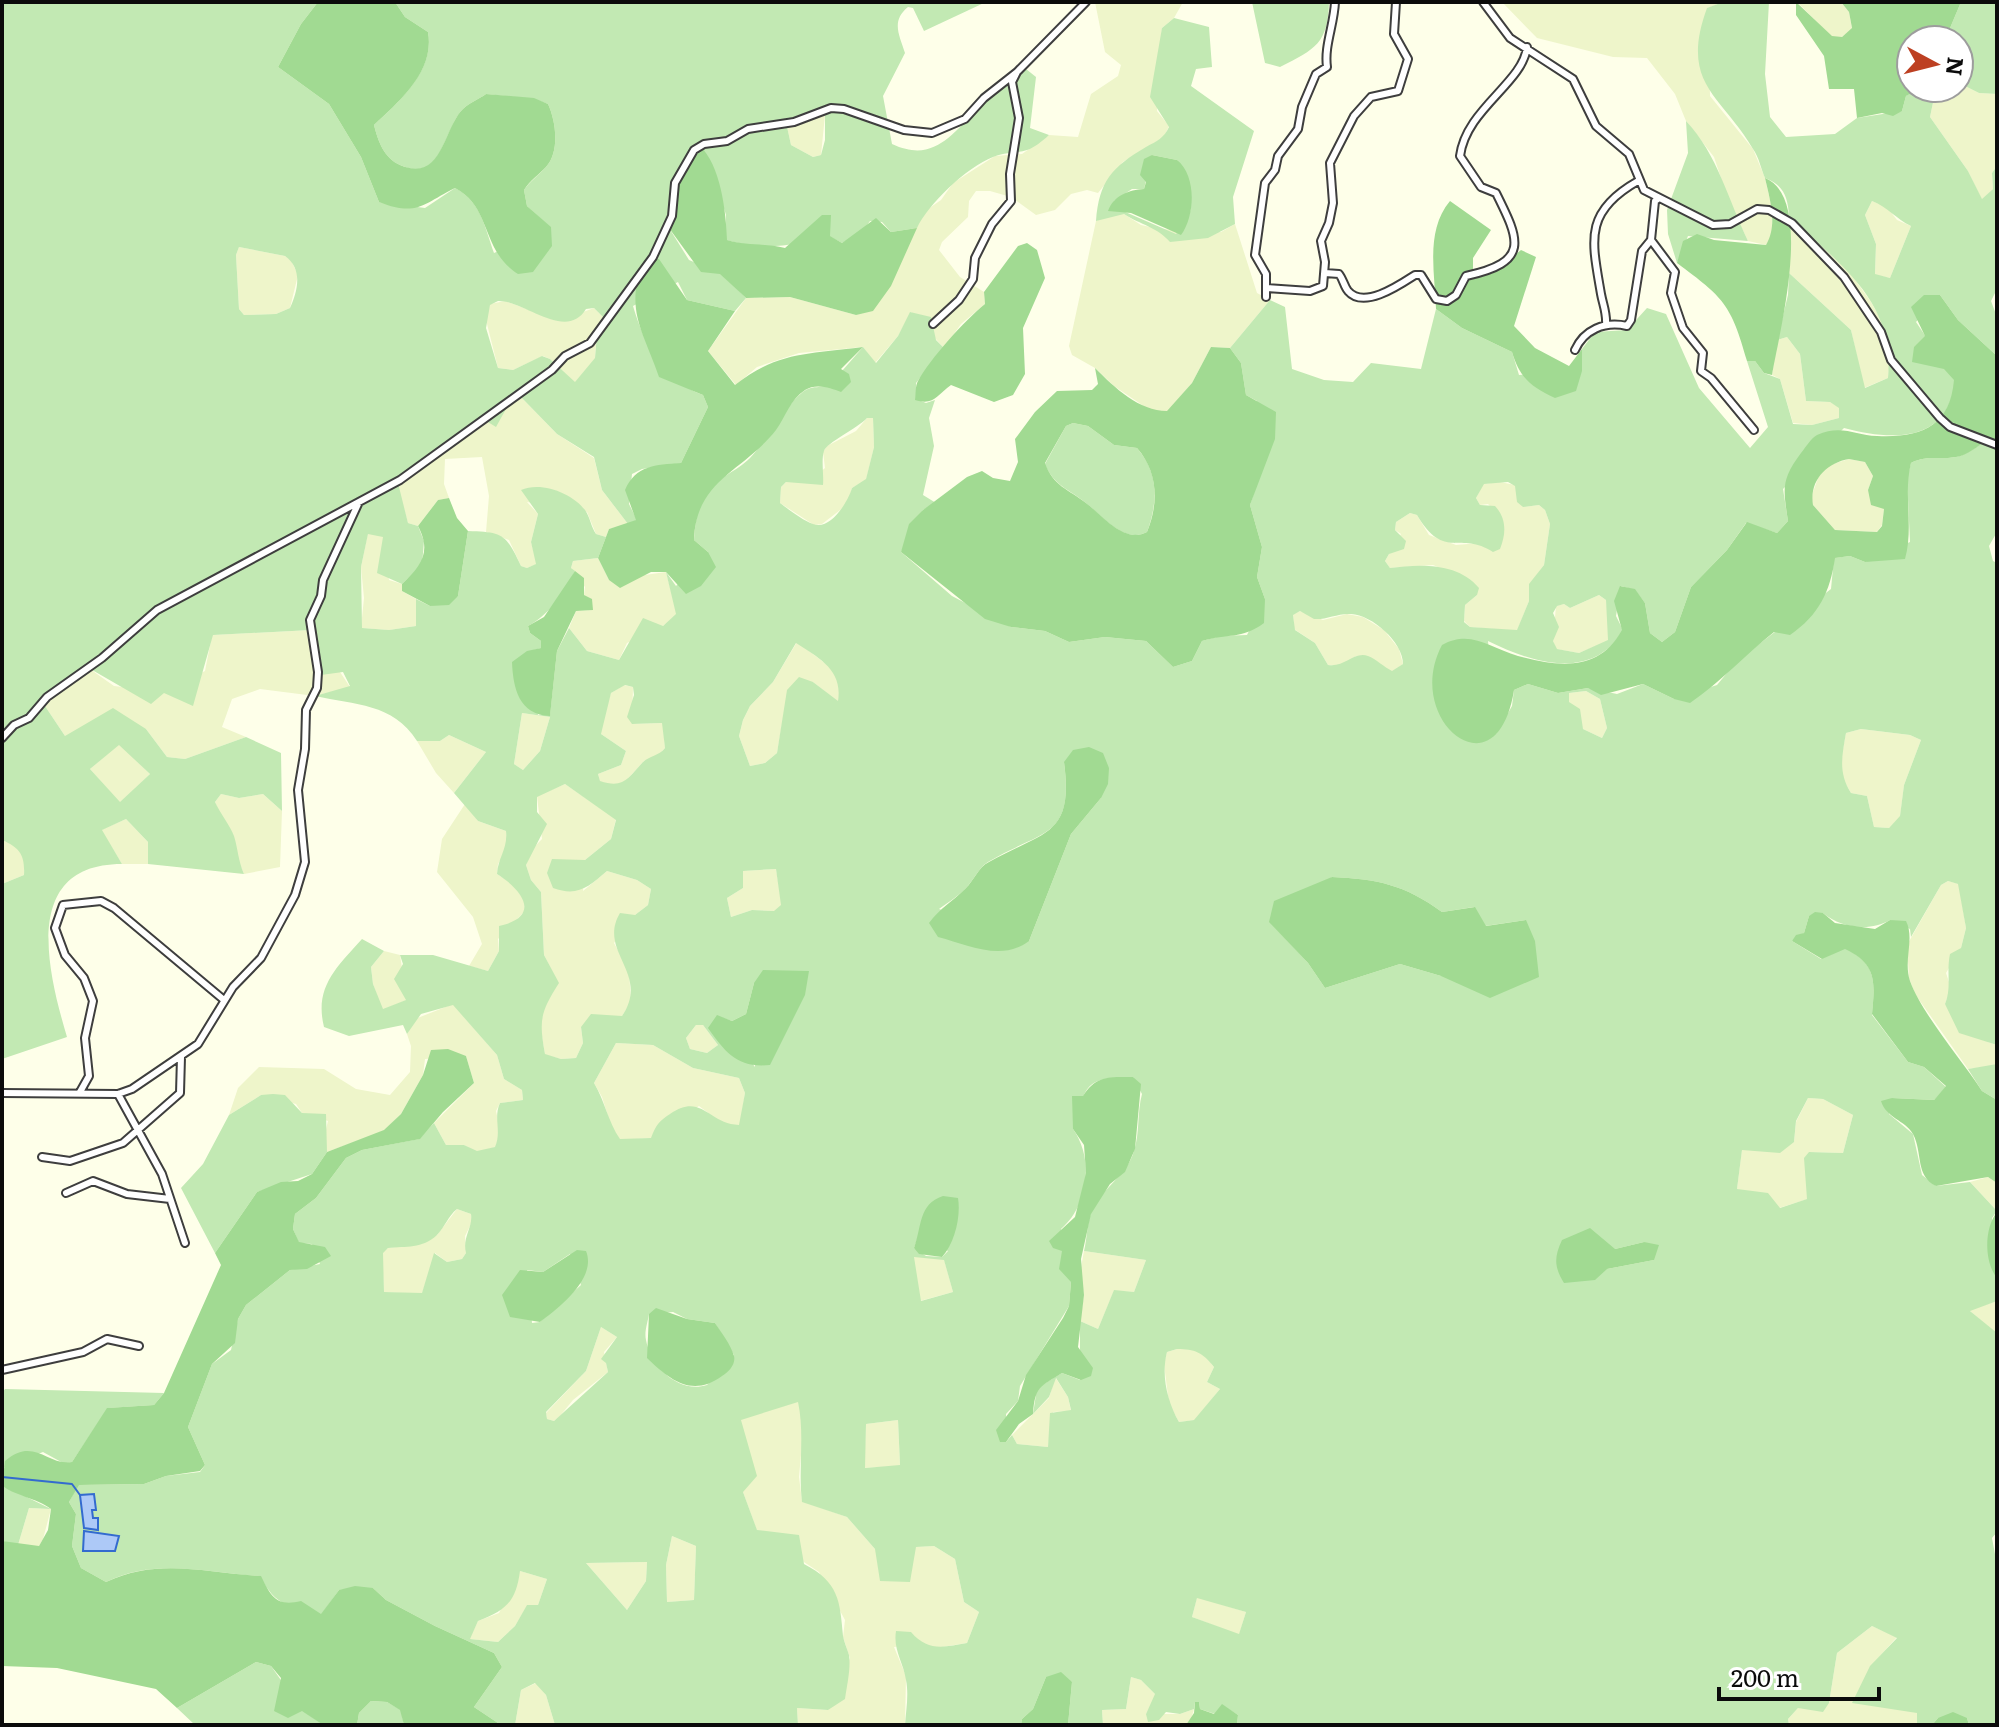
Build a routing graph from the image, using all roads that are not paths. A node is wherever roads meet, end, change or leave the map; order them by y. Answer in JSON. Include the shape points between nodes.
{"nodes":[{"id":1,"x":1086,"y":2,"type":"edge"},
{"id":2,"x":1335,"y":2,"type":"edge"},
{"id":3,"x":1396,"y":2,"type":"edge"},
{"id":4,"x":1483,"y":2,"type":"edge"},
{"id":5,"x":1527,"y":47,"type":"junction"},
{"id":6,"x":1017,"y":72,"type":"junction"},
{"id":7,"x":1638,"y":181,"type":"junction"},
{"id":8,"x":1659,"y":198,"type":"junction"},
{"id":9,"x":1651,"y":240,"type":"junction"},
{"id":10,"x":1325,"y":273,"type":"junction"},
{"id":11,"x":1267,"y":288,"type":"junction"},
{"id":12,"x":1266,"y":297,"type":"dead end"},
{"id":13,"x":933,"y":324,"type":"dead end"},
{"id":14,"x":1606,"y":325,"type":"junction"},
{"id":15,"x":1575,"y":350,"type":"dead end"},
{"id":16,"x":1754,"y":430,"type":"dead end"},
{"id":17,"x":1997,"y":445,"type":"edge"},
{"id":18,"x":360,"y":501,"type":"junction"},
{"id":19,"x":2,"y":738,"type":"edge"},
{"id":20,"x":224,"y":1000,"type":"junction"},
{"id":21,"x":181,"y":1057,"type":"junction"},
{"id":22,"x":80,"y":1092,"type":"junction"},
{"id":23,"x":2,"y":1093,"type":"edge"},
{"id":24,"x":118,"y":1094,"type":"junction"},
{"id":25,"x":137,"y":1132,"type":"junction"},
{"id":26,"x":42,"y":1157,"type":"dead end"},
{"id":27,"x":66,"y":1193,"type":"dead end"},
{"id":28,"x":170,"y":1199,"type":"junction"},
{"id":29,"x":185,"y":1243,"type":"dead end"},
{"id":30,"x":139,"y":1346,"type":"dead end"},
{"id":31,"x":2,"y":1370,"type":"edge"}],
"edges":[{"from":1,"to":6,"type":"street"},
{"from":2,"to":11,"type":"street","via":[[1324,55],[1327,67],[1316,74],[1298,129],[1265,183],[1255,255]]},
{"from":3,"to":10,"type":"street","via":[[1394,34],[1406,52],[1406,71],[1398,91],[1371,97],[1354,116],[1330,163],[1333,203],[1321,241]]},
{"from":4,"to":5,"type":"street","via":[[1510,38]]},
{"from":5,"to":7,"type":"street","via":[[1573,79],[1596,126],[1629,154]]},
{"from":5,"to":10,"type":"street","via":[[1520,66],[1474,116],[1460,156],[1481,187],[1496,193],[1517,242],[1511,255],[1485,273],[1466,276],[1447,301],[1436,299],[1421,275],[1391,292],[1360,296],[1348,291],[1339,274]]},
{"from":6,"to":13,"type":"street","via":[[1012,82],[1019,101],[1019,136],[1010,174],[1011,201],[975,258],[973,279]]},
{"from":6,"to":18,"type":"street","via":[[965,119],[932,133],[831,108],[794,122],[748,129],[694,150],[675,183],[668,230],[590,343],[565,356],[400,480]]},
{"from":7,"to":8,"type":"street"},
{"from":7,"to":14,"type":"street","via":[[1604,206],[1592,239]]},
{"from":8,"to":9,"type":"street"},
{"from":8,"to":17,"type":"street","via":[[1713,225],[1730,224],[1757,209],[1792,223],[1844,277],[1881,332],[1891,360],[1940,418]]},
{"from":9,"to":14,"type":"street","via":[[1642,251],[1631,320],[1627,326]]},
{"from":9,"to":16,"type":"street","via":[[1675,272],[1671,293],[1683,328],[1703,353],[1701,371]]},
{"from":10,"to":11,"type":"street","via":[[1318,290]]},
{"from":11,"to":12,"type":"street"},
{"from":14,"to":15,"type":"street","via":[[1581,336]]},
{"from":18,"to":19,"type":"street","via":[[157,610]]},
{"from":18,"to":20,"type":"street","via":[[310,620],[318,672],[306,710],[298,790],[305,862],[295,895],[261,958]]},
{"from":20,"to":21,"type":"street","via":[[198,1044]]},
{"from":20,"to":22,"type":"street","via":[[114,908],[101,901],[63,905],[55,928],[93,1001],[85,1038],[89,1076]]},
{"from":21,"to":24,"type":"street"},
{"from":21,"to":25,"type":"street","via":[[180,1093]]},
{"from":22,"to":23,"type":"street"},
{"from":22,"to":24,"type":"street"},
{"from":24,"to":25,"type":"street"},
{"from":25,"to":26,"type":"street","via":[[123,1143],[70,1161]]},
{"from":25,"to":28,"type":"street"},
{"from":27,"to":28,"type":"street","via":[[93,1181],[127,1194]]},
{"from":28,"to":29,"type":"street"},
{"from":30,"to":31,"type":"street","via":[[107,1339],[83,1352]]}]}
